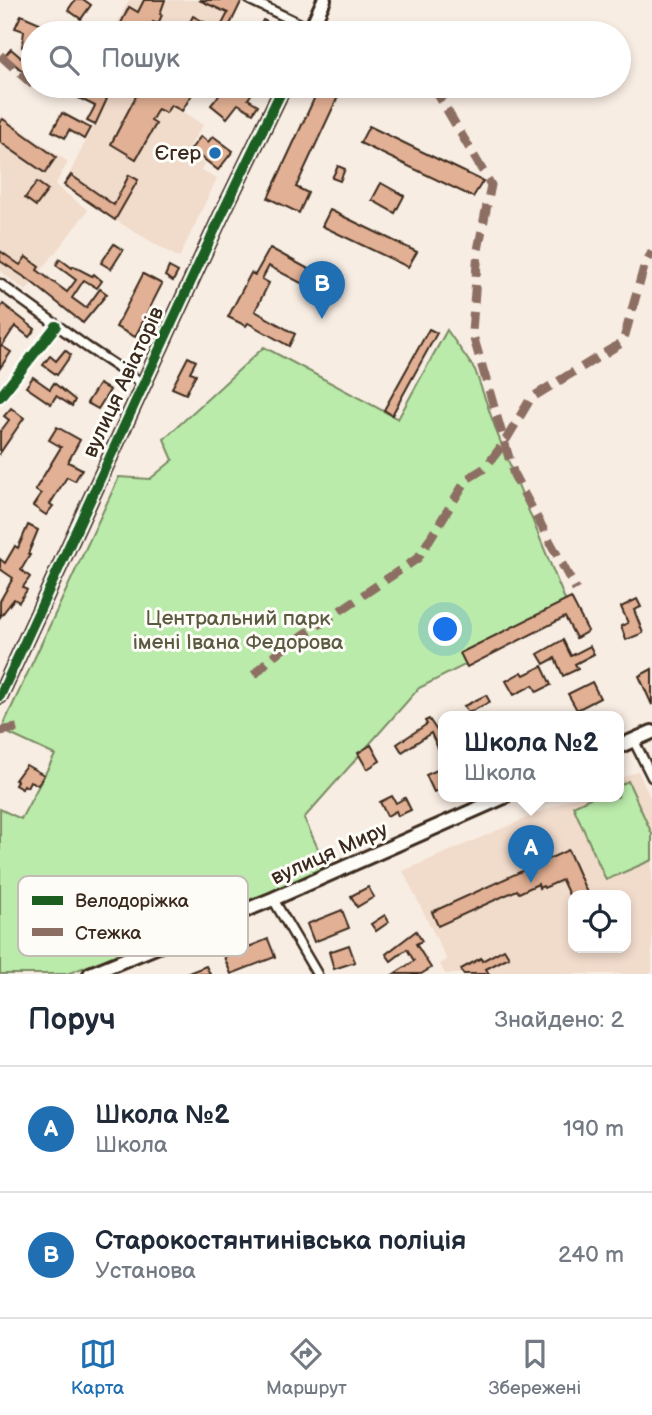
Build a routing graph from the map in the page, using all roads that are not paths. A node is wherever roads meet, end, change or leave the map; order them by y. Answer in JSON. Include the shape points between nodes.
{"nodes":[{"id":1,"x":250,"y":0,"type":"edge"},
{"id":2,"x":324,"y":0,"type":"edge"},
{"id":3,"x":291,"y":21,"type":"edge"},
{"id":4,"x":315,"y":21,"type":"edge"},
{"id":5,"x":278,"y":98,"type":"edge"},
{"id":6,"x":0,"y":284,"type":"edge"},
{"id":7,"x":57,"y":326,"type":"junction"},
{"id":8,"x":143,"y":384,"type":"junction"},
{"id":9,"x":0,"y":397,"type":"edge"},
{"id":10,"x":0,"y":696,"type":"edge"},
{"id":11,"x":652,"y":732,"type":"edge"},
{"id":12,"x":634,"y":741,"type":"junction"},
{"id":13,"x":624,"y":745,"type":"edge"},
{"id":14,"x":652,"y":778,"type":"edge"},
{"id":15,"x":493,"y":802,"type":"edge"},
{"id":16,"x":273,"y":900,"type":"junction"},
{"id":17,"x":248,"y":910,"type":"edge"},
{"id":18,"x":135,"y":956,"type":"edge"},
{"id":19,"x":90,"y":974,"type":"edge"},
{"id":20,"x":317,"y":974,"type":"edge"}],
"edges":[{"from":1,"to":3,"type":"street"},
{"from":2,"to":4,"type":"street"},
{"from":5,"to":8,"type":"street","name":"вулиця Авіаторів"},
{"from":6,"to":7,"type":"street"},
{"from":7,"to":8,"type":"street"},
{"from":7,"to":9,"type":"street"},
{"from":8,"to":10,"type":"street","name":"вулиця Авіаторів"},
{"from":11,"to":12,"type":"street"},
{"from":12,"to":13,"type":"street"},
{"from":12,"to":14,"type":"street"},
{"from":15,"to":16,"type":"street","name":"вулиця Миру"},
{"from":16,"to":17,"type":"street","name":"вулиця Миру"},
{"from":16,"to":20,"type":"street"},
{"from":18,"to":19,"type":"street","name":"вулиця Миру"}]}
